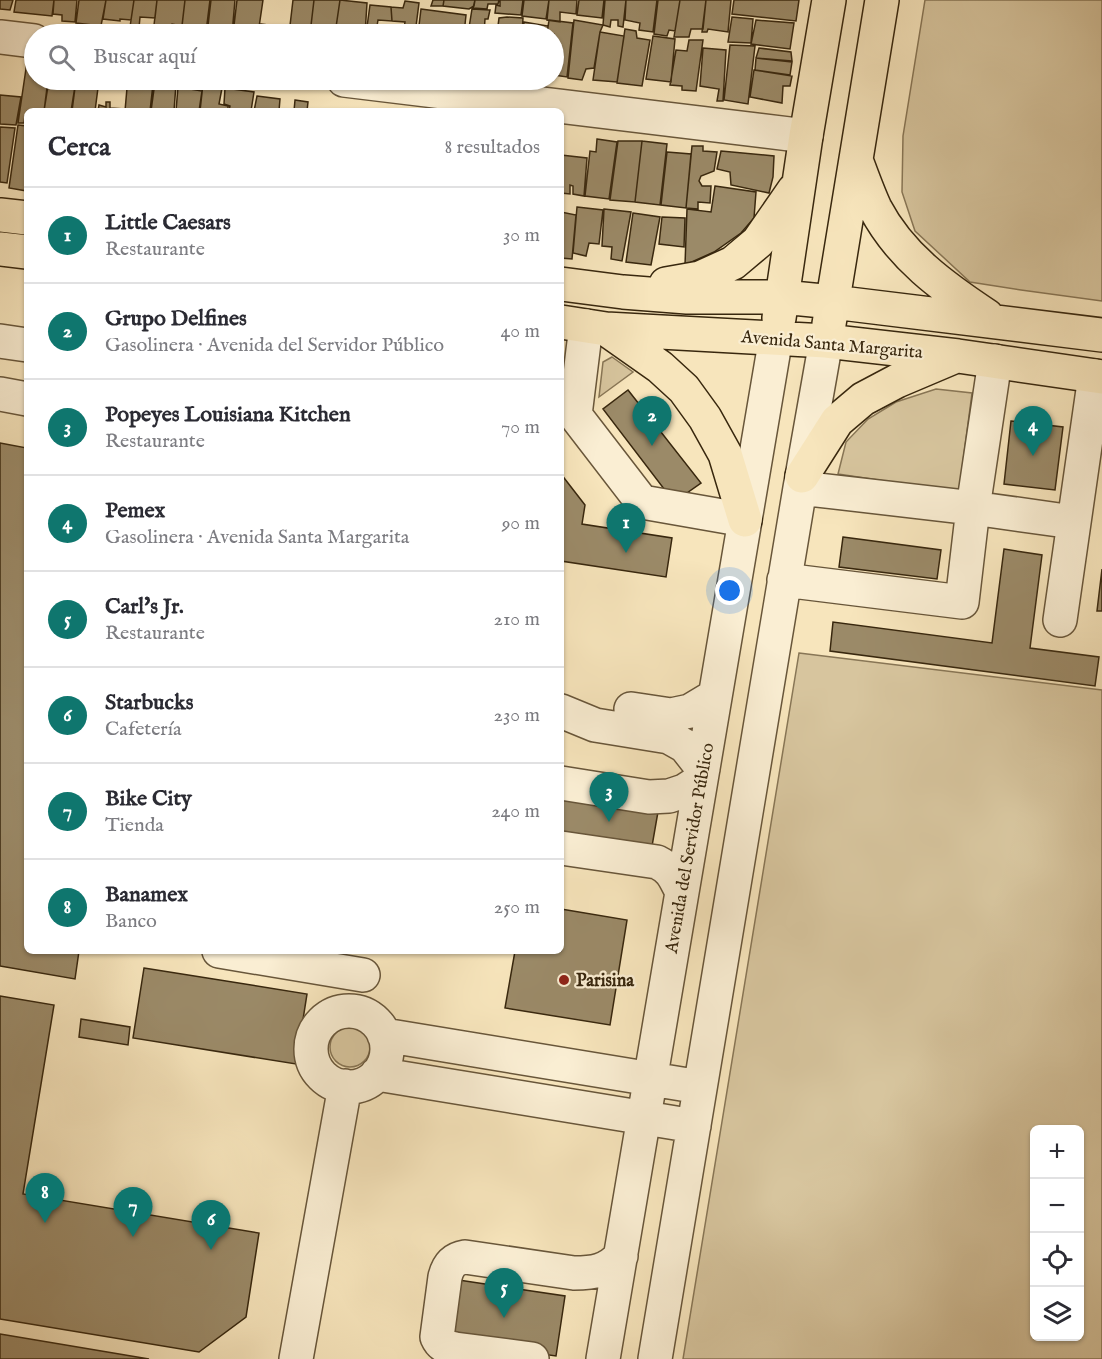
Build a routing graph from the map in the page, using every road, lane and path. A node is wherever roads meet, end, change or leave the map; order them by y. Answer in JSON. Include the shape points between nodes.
{"nodes":[{"id":1,"x":829,"y":0,"type":"edge"},
{"id":2,"x":882,"y":0,"type":"edge"},
{"id":3,"x":0,"y":37,"type":"edge"},
{"id":4,"x":24,"y":40,"type":"edge"},
{"id":5,"x":426,"y":90,"type":"edge"},
{"id":6,"x":806,"y":136,"type":"junction"},
{"id":7,"x":856,"y":160,"type":"junction"},
{"id":8,"x":799,"y":183,"type":"junction"},
{"id":9,"x":0,"y":215,"type":"edge"},
{"id":10,"x":24,"y":218,"type":"edge"},
{"id":11,"x":0,"y":249,"type":"edge"},
{"id":12,"x":24,"y":252,"type":"edge"},
{"id":13,"x":564,"y":284,"type":"edge"},
{"id":14,"x":623,"y":292,"type":"junction"},
{"id":15,"x":782,"y":297,"type":"junction"},
{"id":16,"x":833,"y":302,"type":"junction"},
{"id":17,"x":994,"y":320,"type":"junction"},
{"id":18,"x":585,"y":325,"type":"edge"},
{"id":19,"x":1102,"y":335,"type":"edge"},
{"id":20,"x":776,"y":337,"type":"junction"},
{"id":21,"x":0,"y":341,"type":"edge"},
{"id":22,"x":826,"y":341,"type":"junction"},
{"id":23,"x":24,"y":345,"type":"edge"},
{"id":24,"x":958,"y":356,"type":"junction"},
{"id":25,"x":995,"y":361,"type":"junction"},
{"id":26,"x":1099,"y":376,"type":"edge"},
{"id":27,"x":0,"y":394,"type":"edge"},
{"id":28,"x":24,"y":398,"type":"edge"},
{"id":29,"x":801,"y":482,"type":"junction"},
{"id":30,"x":973,"y":508,"type":"junction"},
{"id":31,"x":745,"y":520,"type":"junction"},
{"id":32,"x":1073,"y":522,"type":"junction"},
{"id":33,"x":784,"y":580,"type":"junction"},
{"id":34,"x":1060,"y":620,"type":"dead end"},
{"id":35,"x":715,"y":696,"type":"junction"},
{"id":36,"x":564,"y":710,"type":"edge"},
{"id":37,"x":564,"y":711,"type":"edge"},
{"id":38,"x":702,"y":775,"type":"junction"},
{"id":39,"x":564,"y":783,"type":"edge"},
{"id":40,"x":564,"y":848,"type":"edge"},
{"id":41,"x":682,"y":892,"type":"junction"},
{"id":42,"x":256,"y":954,"type":"edge"},
{"id":43,"x":365,"y":963,"type":"edge"},
{"id":44,"x":357,"y":1012,"type":"junction"},
{"id":45,"x":384,"y":1035,"type":"junction"},
{"id":46,"x":377,"y":1074,"type":"junction"},
{"id":47,"x":650,"y":1079,"type":"junction"},
{"id":48,"x":345,"y":1086,"type":"junction"},
{"id":49,"x":700,"y":1087,"type":"junction"},
{"id":50,"x":644,"y":1118,"type":"junction"},
{"id":51,"x":694,"y":1126,"type":"junction"},
{"id":52,"x":621,"y":1256,"type":"junction"},
{"id":53,"x":296,"y":1359,"type":"edge"},
{"id":54,"x":532,"y":1359,"type":"edge"},
{"id":55,"x":603,"y":1359,"type":"edge"},
{"id":56,"x":655,"y":1359,"type":"edge"}],
"edges":[{"from":1,"to":6,"type":"main road"},
{"from":2,"to":7,"type":"main road"},
{"from":3,"to":4,"type":"street"},
{"from":5,"to":6,"type":"street"},
{"from":6,"to":8,"type":"main road"},
{"from":7,"to":16,"type":"main road"},
{"from":7,"to":17,"type":"main road","via":[[876,208],[901,245],[952,293]]},
{"from":8,"to":14,"type":"main road","via":[[758,242],[733,263],[700,278]]},
{"from":8,"to":15,"type":"main road"},
{"from":9,"to":10,"type":"main road"},
{"from":11,"to":12,"type":"main road"},
{"from":13,"to":14,"type":"main road"},
{"from":14,"to":15,"type":"main road"},
{"from":15,"to":16,"type":"main road"},
{"from":15,"to":20,"type":"main road"},
{"from":16,"to":17,"type":"main road"},
{"from":16,"to":22,"type":"main road"},
{"from":17,"to":19,"type":"main road"},
{"from":18,"to":20,"type":"main road","name":"Avenida Santa Margarita"},
{"from":18,"to":31,"type":"main road","via":[[660,367],[684,389],[725,454]]},
{"from":18,"to":31,"type":"street","via":[[575,415],[642,502]]},
{"from":20,"to":22,"type":"main road","name":"Avenida Santa Margarita"},
{"from":20,"to":31,"type":"street","name":"Avenida del Servidor Público"},
{"from":21,"to":23,"type":"street"},
{"from":22,"to":24,"type":"main road","name":"Avenida Santa Margarita"},
{"from":22,"to":29,"type":"street"},
{"from":24,"to":25,"type":"main road","name":"Avenida Santa Margarita"},
{"from":24,"to":29,"type":"main road","via":[[863,399],[837,421]]},
{"from":25,"to":26,"type":"main road","name":"Avenida Santa Margarita"},
{"from":25,"to":30,"type":"street"},
{"from":26,"to":32,"type":"street"},
{"from":27,"to":28,"type":"street"},
{"from":29,"to":30,"type":"street"},
{"from":29,"to":33,"type":"street"},
{"from":30,"to":32,"type":"street"},
{"from":30,"to":33,"type":"street","via":[[962,602]]},
{"from":31,"to":35,"type":"street","name":"Avenida del Servidor Público"},
{"from":32,"to":34,"type":"street"},
{"from":33,"to":49,"type":"street"},
{"from":35,"to":36,"type":"street","via":[[690,711],[671,715],[598,705]]},
{"from":35,"to":38,"type":"street","name":"Avenida del Servidor Público"},
{"from":37,"to":38,"type":"street","via":[[595,725],[669,737],[685,746]]},
{"from":38,"to":39,"type":"street","via":[[669,796],[650,797]]},
{"from":38,"to":41,"type":"street","name":"Avenida del Servidor Público"},
{"from":40,"to":41,"type":"street","via":[[657,862],[668,868]]},
{"from":41,"to":47,"type":"street","name":"Avenida del Servidor Público"},
{"from":42,"to":43,"type":"street"},
{"from":43,"to":44,"type":"street"},
{"from":44,"to":45,"type":"street","via":[[373,1019]]},
{"from":44,"to":48,"type":"street","via":[[337,1013],[326,1019],[312,1039],[314,1064],[321,1074]]},
{"from":45,"to":46,"type":"street","via":[[387,1052]]},
{"from":45,"to":47,"type":"street"},
{"from":46,"to":48,"type":"street","via":[[367,1082]]},
{"from":46,"to":50,"type":"street"},
{"from":47,"to":49,"type":"street"},
{"from":47,"to":50,"type":"street","name":"Avenida del Servidor Público"},
{"from":48,"to":53,"type":"street"},
{"from":49,"to":51,"type":"street"},
{"from":50,"to":51,"type":"street"},
{"from":50,"to":52,"type":"street","name":"Avenida del Servidor Público"},
{"from":51,"to":56,"type":"street"},
{"from":52,"to":54,"type":"street","via":[[605,1269],[589,1273],[465,1257],[447,1268],[437,1337],[440,1343],[455,1349]]},
{"from":52,"to":55,"type":"street","name":"Avenida del Servidor Público"}]}
